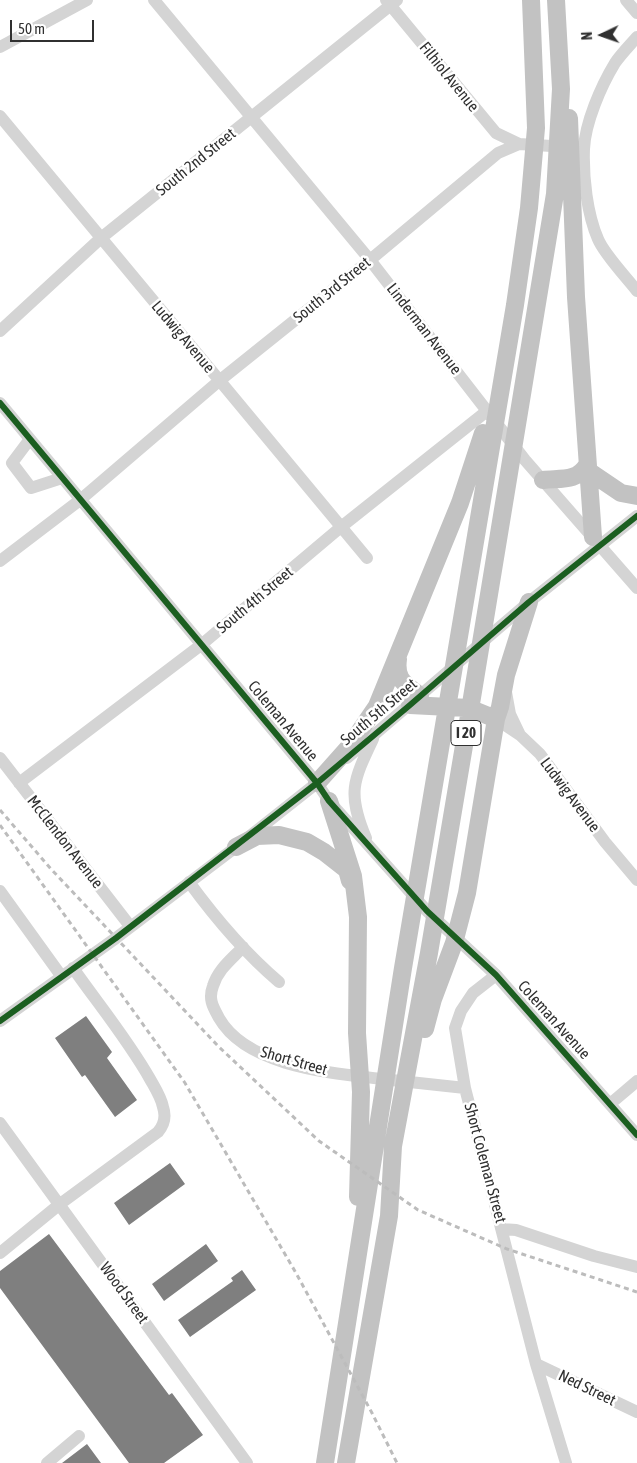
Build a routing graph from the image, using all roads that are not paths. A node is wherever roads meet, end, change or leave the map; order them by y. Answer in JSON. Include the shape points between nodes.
{"nodes":[{"id":1,"x":87,"y":0,"type":"edge"},
{"id":2,"x":154,"y":0,"type":"edge"},
{"id":3,"x":531,"y":0,"type":"edge"},
{"id":4,"x":556,"y":0,"type":"edge"},
{"id":5,"x":626,"y":0,"type":"edge"},
{"id":6,"x":391,"y":2,"type":"edge"},
{"id":7,"x":637,"y":13,"type":"edge"},
{"id":8,"x":557,"y":18,"type":"junction"},
{"id":9,"x":637,"y":37,"type":"edge"},
{"id":10,"x":0,"y":47,"type":"edge"},
{"id":11,"x":0,"y":116,"type":"edge"},
{"id":12,"x":252,"y":117,"type":"junction"},
{"id":13,"x":520,"y":144,"type":"junction"},
{"id":14,"x":584,"y":148,"type":"junction"},
{"id":15,"x":101,"y":238,"type":"junction"},
{"id":16,"x":370,"y":260,"type":"junction"},
{"id":17,"x":635,"y":286,"type":"edge"},
{"id":18,"x":0,"y":331,"type":"edge"},
{"id":19,"x":508,"y":346,"type":"junction"},
{"id":20,"x":219,"y":381,"type":"junction"},
{"id":21,"x":0,"y":403,"type":"edge"},
{"id":22,"x":487,"y":411,"type":"junction"},
{"id":23,"x":30,"y":440,"type":"junction"},
{"id":24,"x":587,"y":468,"type":"junction"},
{"id":25,"x":62,"y":478,"type":"junction"},
{"id":26,"x":543,"y":480,"type":"junction"},
{"id":27,"x":637,"y":496,"type":"edge"},
{"id":28,"x":80,"y":500,"type":"junction"},
{"id":29,"x":637,"y":516,"type":"edge"},
{"id":30,"x":341,"y":527,"type":"junction"},
{"id":31,"x":596,"y":541,"type":"junction"},
{"id":32,"x":366,"y":558,"type":"dead end"},
{"id":33,"x":0,"y":561,"type":"edge"},
{"id":34,"x":637,"y":588,"type":"edge"},
{"id":35,"x":529,"y":602,"type":"junction"},
{"id":36,"x":202,"y":645,"type":"junction"},
{"id":37,"x":398,"y":656,"type":"junction"},
{"id":38,"x":504,"y":685,"type":"junction"},
{"id":39,"x":415,"y":701,"type":"junction"},
{"id":40,"x":496,"y":719,"type":"junction"},
{"id":41,"x":375,"y":734,"type":"junction"},
{"id":42,"x":520,"y":734,"type":"junction"},
{"id":43,"x":0,"y":758,"type":"edge"},
{"id":44,"x":19,"y":783,"type":"junction"},
{"id":45,"x":317,"y":783,"type":"junction"},
{"id":46,"x":329,"y":801,"type":"junction"},
{"id":47,"x":236,"y":847,"type":"junction"},
{"id":48,"x":370,"y":847,"type":"junction"},
{"id":49,"x":637,"y":880,"type":"edge"},
{"id":50,"x":189,"y":882,"type":"junction"},
{"id":51,"x":0,"y":891,"type":"edge"},
{"id":52,"x":358,"y":917,"type":"junction"},
{"id":53,"x":130,"y":926,"type":"junction"},
{"id":54,"x":243,"y":947,"type":"junction"},
{"id":55,"x":73,"y":968,"type":"junction"},
{"id":56,"x":496,"y":975,"type":"junction"},
{"id":57,"x":62,"y":977,"type":"junction"},
{"id":58,"x":279,"y":982,"type":"dead end"},
{"id":59,"x":0,"y":1020,"type":"edge"},
{"id":60,"x":637,"y":1081,"type":"edge"},
{"id":61,"x":466,"y":1088,"type":"junction"},
{"id":62,"x":610,"y":1104,"type":"junction"},
{"id":63,"x":0,"y":1123,"type":"edge"},
{"id":64,"x":637,"y":1135,"type":"edge"},
{"id":65,"x":393,"y":1146,"type":"junction"},
{"id":66,"x":60,"y":1204,"type":"junction"},
{"id":67,"x":502,"y":1230,"type":"junction"},
{"id":68,"x":0,"y":1253,"type":"edge"},
{"id":69,"x":637,"y":1266,"type":"edge"},
{"id":70,"x":355,"y":1275,"type":"junction"},
{"id":71,"x":536,"y":1364,"type":"junction"},
{"id":72,"x":637,"y":1412,"type":"edge"},
{"id":73,"x":79,"y":1436,"type":"dead end"},
{"id":74,"x":47,"y":1463,"type":"edge"},
{"id":75,"x":247,"y":1463,"type":"edge"},
{"id":76,"x":325,"y":1463,"type":"edge"},
{"id":77,"x":346,"y":1463,"type":"edge"},
{"id":78,"x":566,"y":1463,"type":"edge"}],
"edges":[{"from":1,"to":10,"type":"street"},
{"from":2,"to":12,"type":"street","name":"Linderman Avenue"},
{"from":3,"to":19,"type":"highway","number":"I 20","via":[[536,128],[529,208]]},
{"from":4,"to":8,"type":"highway","number":"I 20"},
{"from":5,"to":7,"type":"street"},
{"from":6,"to":12,"type":"street","name":"South 2nd Street"},
{"from":6,"to":13,"type":"street","name":"Filhiol Avenue","via":[[496,133]]},
{"from":8,"to":24,"type":"highway","via":[[568,94]]},
{"from":8,"to":65,"type":"highway","number":"I 20","via":[[561,89],[555,194],[455,801]]},
{"from":9,"to":14,"type":"street","via":[[616,62],[601,90]]},
{"from":11,"to":15,"type":"street","name":"Ludwig Avenue"},
{"from":12,"to":15,"type":"street","name":"South 2nd Street"},
{"from":12,"to":16,"type":"street","name":"Linderman Avenue"},
{"from":13,"to":14,"type":"street","name":"South 3rd Street"},
{"from":13,"to":16,"type":"street","name":"South 3rd Street","via":[[498,153]]},
{"from":14,"to":17,"type":"street","via":[[590,217],[599,241]]},
{"from":15,"to":18,"type":"street","name":"South 2nd Street"},
{"from":15,"to":20,"type":"street","name":"Ludwig Avenue"},
{"from":16,"to":20,"type":"street","name":"South 3rd Street"},
{"from":16,"to":22,"type":"street","name":"Linderman Avenue"},
{"from":19,"to":37,"type":"highway","via":[[460,503]]},
{"from":19,"to":70,"type":"highway","number":"I 20","via":[[403,968]]},
{"from":20,"to":28,"type":"street","name":"South 3rd Street"},
{"from":20,"to":30,"type":"street","name":"Ludwig Avenue"},
{"from":21,"to":23,"type":"street","name":"Coleman Avenue"},
{"from":22,"to":26,"type":"street","name":"Linderman Avenue"},
{"from":22,"to":30,"type":"street","name":"South 4th Street"},
{"from":23,"to":25,"type":"street","name":"Coleman Avenue"},
{"from":23,"to":25,"type":"street","via":[[12,463],[31,488]]},
{"from":24,"to":26,"type":"highway","via":[[575,477]]},
{"from":24,"to":27,"type":"highway","via":[[621,494]]},
{"from":24,"to":31,"type":"highway"},
{"from":25,"to":28,"type":"street","name":"Coleman Avenue"},
{"from":26,"to":31,"type":"street","name":"Linderman Avenue"},
{"from":28,"to":33,"type":"street","name":"South 3rd Street"},
{"from":28,"to":36,"type":"street","name":"Coleman Avenue"},
{"from":29,"to":31,"type":"street","name":"South 5th Street"},
{"from":30,"to":32,"type":"street","name":"Ludwig Avenue"},
{"from":30,"to":36,"type":"street","name":"South 4th Street"},
{"from":31,"to":34,"type":"street","name":"Linderman Avenue"},
{"from":31,"to":35,"type":"street","name":"South 5th Street"},
{"from":35,"to":38,"type":"highway"},
{"from":35,"to":39,"type":"street","name":"South 5th Street"},
{"from":36,"to":44,"type":"street","name":"South 4th Street"},
{"from":36,"to":45,"type":"street","name":"Coleman Avenue"},
{"from":37,"to":39,"type":"highway","via":[[400,678]]},
{"from":37,"to":45,"type":"highway","via":[[377,706],[349,748]]},
{"from":38,"to":40,"type":"highway"},
{"from":38,"to":42,"type":"street","via":[[510,714]]},
{"from":39,"to":40,"type":"highway","via":[[469,708]]},
{"from":39,"to":41,"type":"street","name":"South 5th Street"},
{"from":40,"to":42,"type":"street","name":"Ludwig Avenue"},
{"from":40,"to":65,"type":"highway","via":[[467,893],[454,943],[433,999]]},
{"from":41,"to":45,"type":"street","name":"South 5th Street"},
{"from":41,"to":48,"type":"street","via":[[358,770],[355,785],[356,814]]},
{"from":42,"to":49,"type":"street","name":"Ludwig Avenue","via":[[540,754]]},
{"from":43,"to":44,"type":"street","name":"McClendon Avenue"},
{"from":44,"to":53,"type":"street","name":"McClendon Avenue"},
{"from":45,"to":46,"type":"street","name":"Coleman Avenue"},
{"from":45,"to":47,"type":"street","name":"South 5th Street"},
{"from":46,"to":48,"type":"street","name":"Coleman Avenue"},
{"from":46,"to":52,"type":"highway","via":[[353,876]]},
{"from":47,"to":50,"type":"street","name":"South 5th Street"},
{"from":47,"to":52,"type":"highway","via":[[257,836],[279,835],[307,842],[347,870]]},
{"from":48,"to":56,"type":"street","name":"Coleman Avenue","via":[[427,911]]},
{"from":50,"to":53,"type":"street","name":"South 5th Street"},
{"from":50,"to":54,"type":"street"},
{"from":51,"to":57,"type":"street"},
{"from":52,"to":70,"type":"highway","via":[[357,1033],[361,1092]]},
{"from":53,"to":55,"type":"street","name":"South 5th Street"},
{"from":54,"to":58,"type":"street"},
{"from":54,"to":61,"type":"street","name":"Short Street","via":[[218,975],[210,997],[222,1024],[238,1040],[300,1067]]},
{"from":55,"to":57,"type":"street","name":"South 5th Street"},
{"from":55,"to":66,"type":"street","via":[[142,1064],[161,1099],[164,1119],[158,1132]]},
{"from":56,"to":61,"type":"street","name":"Short Coleman Street","via":[[473,993],[455,1028]]},
{"from":56,"to":62,"type":"street","name":"Coleman Avenue"},
{"from":57,"to":59,"type":"street","name":"South 5th Street"},
{"from":60,"to":62,"type":"street"},
{"from":61,"to":67,"type":"street","name":"Short Coleman Street"},
{"from":62,"to":64,"type":"street","name":"Coleman Avenue"},
{"from":63,"to":66,"type":"street","name":"Wood Street"},
{"from":65,"to":77,"type":"highway","number":"I 20","via":[[390,1216]]},
{"from":66,"to":68,"type":"street"},
{"from":66,"to":75,"type":"street","name":"Wood Street"},
{"from":67,"to":69,"type":"street","via":[[516,1230],[594,1256]]},
{"from":67,"to":71,"type":"street","name":"Short Coleman Street"},
{"from":70,"to":76,"type":"highway","number":"I 20"},
{"from":71,"to":72,"type":"street","name":"Ned Street"},
{"from":71,"to":78,"type":"street","name":"Short Coleman Street"},
{"from":73,"to":74,"type":"street"}]}
